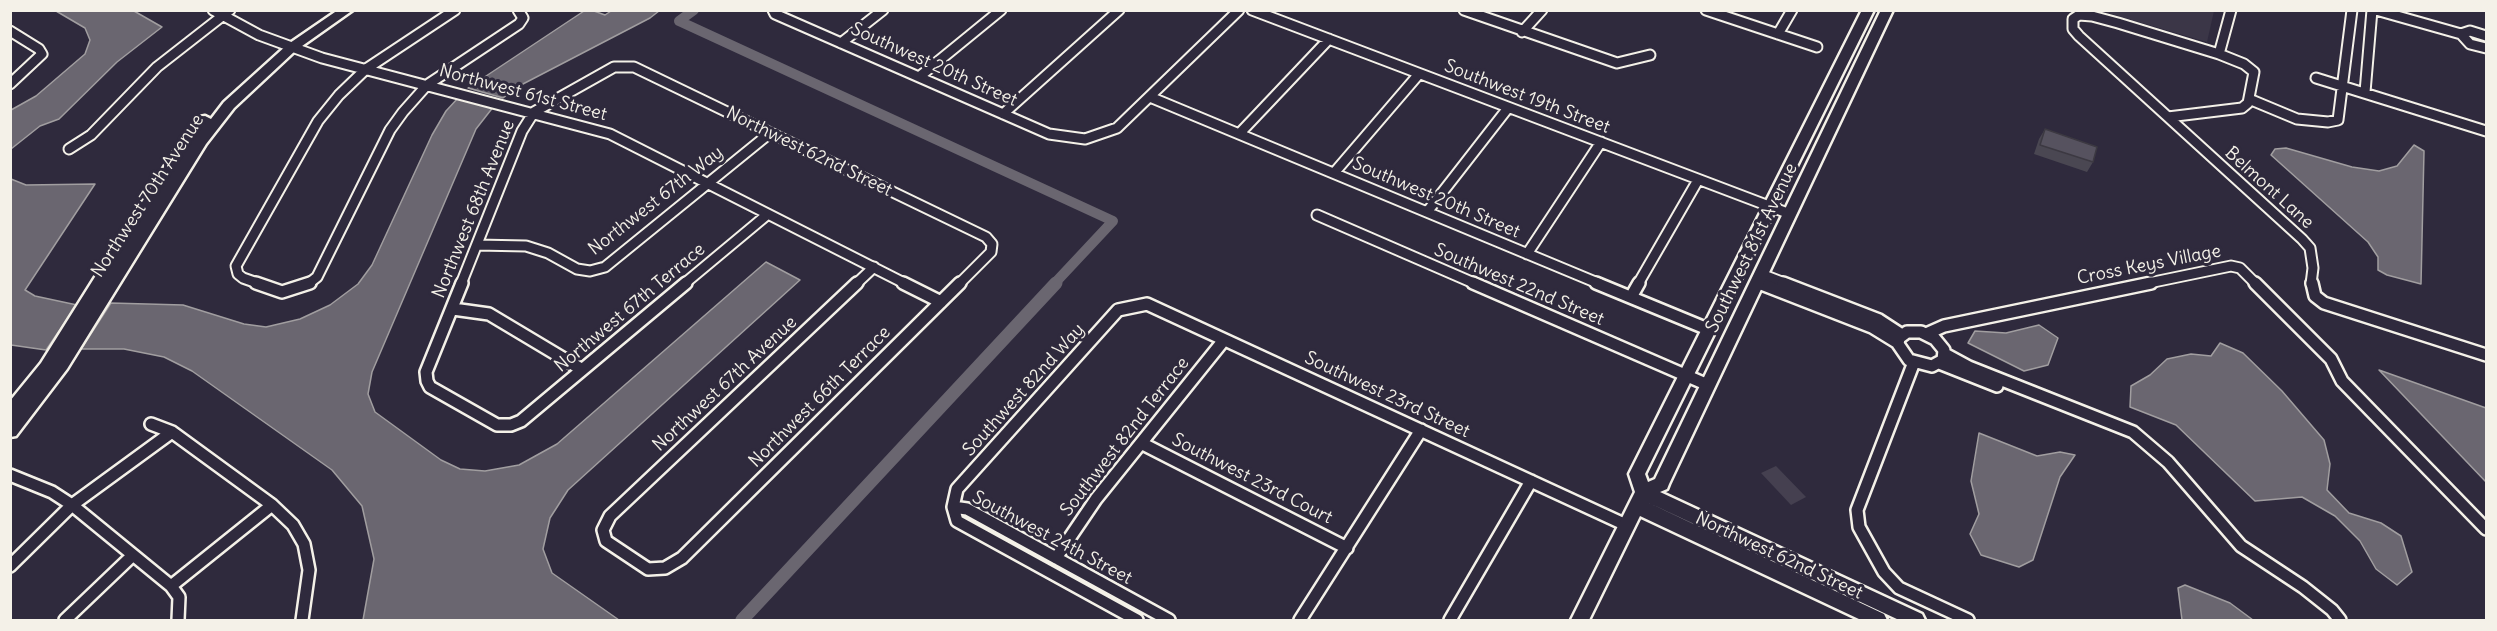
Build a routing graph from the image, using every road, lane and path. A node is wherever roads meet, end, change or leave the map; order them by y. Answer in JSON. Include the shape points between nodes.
{"nodes":[{"id":1,"x":213,"y":10,"type":"edge"},
{"id":2,"x":334,"y":10,"type":"edge"},
{"id":3,"x":347,"y":10,"type":"edge"},
{"id":4,"x":455,"y":10,"type":"edge"},
{"id":5,"x":773,"y":10,"type":"edge"},
{"id":6,"x":883,"y":10,"type":"edge"},
{"id":7,"x":1001,"y":10,"type":"edge"},
{"id":8,"x":1119,"y":10,"type":"edge"},
{"id":9,"x":1239,"y":10,"type":"edge"},
{"id":10,"x":1252,"y":10,"type":"edge"},
{"id":11,"x":1464,"y":10,"type":"edge"},
{"id":12,"x":1542,"y":10,"type":"edge"},
{"id":13,"x":1706,"y":10,"type":"edge"},
{"id":14,"x":1792,"y":10,"type":"edge"},
{"id":15,"x":1868,"y":10,"type":"edge"},
{"id":16,"x":1887,"y":10,"type":"edge"},
{"id":17,"x":2230,"y":10,"type":"edge"},
{"id":18,"x":2352,"y":10,"type":"edge"},
{"id":19,"x":2374,"y":10,"type":"edge"},
{"id":20,"x":226,"y":13,"type":"edge"},
{"id":21,"x":520,"y":14,"type":"edge"},
{"id":22,"x":2400,"y":14,"type":"edge"},
{"id":23,"x":2487,"y":23,"type":"edge"},
{"id":24,"x":10,"y":31,"type":"edge"},
{"id":25,"x":1522,"y":32,"type":"junction"},
{"id":26,"x":2475,"y":32,"type":"junction"},
{"id":27,"x":1778,"y":34,"type":"junction"},
{"id":28,"x":2461,"y":34,"type":"junction"},
{"id":29,"x":2487,"y":36,"type":"edge"},
{"id":30,"x":1329,"y":39,"type":"junction"},
{"id":31,"x":840,"y":43,"type":"junction"},
{"id":32,"x":287,"y":46,"type":"junction"},
{"id":33,"x":1817,"y":47,"type":"dead end"},
{"id":34,"x":2487,"y":48,"type":"edge"},
{"id":35,"x":2219,"y":54,"type":"junction"},
{"id":36,"x":1650,"y":55,"type":"dead end"},
{"id":37,"x":624,"y":66,"type":"joint"},
{"id":38,"x":366,"y":69,"type":"junction"},
{"id":39,"x":1419,"y":74,"type":"junction"},
{"id":40,"x":919,"y":77,"type":"junction"},
{"id":41,"x":2316,"y":78,"type":"dead end"},
{"id":42,"x":10,"y":84,"type":"edge"},
{"id":43,"x":427,"y":85,"type":"junction"},
{"id":44,"x":2343,"y":86,"type":"junction"},
{"id":45,"x":2365,"y":92,"type":"junction"},
{"id":46,"x":1150,"y":97,"type":"junction"},
{"id":47,"x":2249,"y":99,"type":"junction"},
{"id":48,"x":1508,"y":108,"type":"junction"},
{"id":49,"x":534,"y":112,"type":"junction"},
{"id":50,"x":1003,"y":114,"type":"junction"},
{"id":51,"x":2168,"y":117,"type":"junction"},
{"id":52,"x":2487,"y":130,"type":"edge"},
{"id":53,"x":770,"y":133,"type":"junction"},
{"id":54,"x":1239,"y":134,"type":"junction"},
{"id":55,"x":1601,"y":142,"type":"junction"},
{"id":56,"x":69,"y":149,"type":"dead end"},
{"id":57,"x":1334,"y":173,"type":"junction"},
{"id":58,"x":1698,"y":180,"type":"junction"},
{"id":59,"x":708,"y":183,"type":"junction"},
{"id":60,"x":1771,"y":207,"type":"junction"},
{"id":61,"x":1427,"y":212,"type":"junction"},
{"id":62,"x":768,"y":214,"type":"junction"},
{"id":63,"x":1790,"y":214,"type":"junction"},
{"id":64,"x":1317,"y":215,"type":"dead end"},
{"id":65,"x":992,"y":244,"type":"joint"},
{"id":66,"x":477,"y":245,"type":"junction"},
{"id":67,"x":1527,"y":254,"type":"junction"},
{"id":68,"x":874,"y":267,"type":"junction"},
{"id":69,"x":1759,"y":278,"type":"junction"},
{"id":70,"x":1787,"y":294,"type":"junction"},
{"id":71,"x":1631,"y":297,"type":"junction"},
{"id":72,"x":941,"y":302,"type":"junction"},
{"id":73,"x":1132,"y":305,"type":"joint"},
{"id":74,"x":453,"y":309,"type":"junction"},
{"id":75,"x":1844,"y":311,"type":"junction"},
{"id":76,"x":1710,"y":330,"type":"junction"},
{"id":77,"x":1883,"y":333,"type":"junction"},
{"id":78,"x":1926,"y":334,"type":"junction"},
{"id":79,"x":1900,"y":339,"type":"junction"},
{"id":80,"x":1224,"y":340,"type":"junction"},
{"id":81,"x":2487,"y":356,"type":"edge"},
{"id":82,"x":1942,"y":359,"type":"junction"},
{"id":83,"x":1914,"y":362,"type":"junction"},
{"id":84,"x":581,"y":369,"type":"junction"},
{"id":85,"x":1688,"y":376,"type":"junction"},
{"id":86,"x":1708,"y":385,"type":"junction"},
{"id":87,"x":10,"y":413,"type":"edge"},
{"id":88,"x":151,"y":424,"type":"dead end"},
{"id":89,"x":511,"y":425,"type":"joint"},
{"id":90,"x":1421,"y":430,"type":"junction"},
{"id":91,"x":10,"y":431,"type":"edge"},
{"id":92,"x":172,"y":432,"type":"junction"},
{"id":93,"x":1142,"y":443,"type":"junction"},
{"id":94,"x":10,"y":475,"type":"edge"},
{"id":95,"x":1531,"y":481,"type":"junction"},
{"id":96,"x":1639,"y":499,"type":"junction"},
{"id":97,"x":72,"y":505,"type":"junction"},
{"id":98,"x":272,"y":505,"type":"junction"},
{"id":99,"x":952,"y":507,"type":"junction"},
{"id":100,"x":1626,"y":525,"type":"junction"},
{"id":101,"x":2487,"y":529,"type":"edge"},
{"id":102,"x":1347,"y":548,"type":"junction"},
{"id":103,"x":132,"y":556,"type":"junction"},
{"id":104,"x":1056,"y":558,"type":"junction"},
{"id":105,"x":10,"y":566,"type":"edge"},
{"id":106,"x":1803,"y":567,"type":"junction"},
{"id":107,"x":665,"y":568,"type":"joint"},
{"id":108,"x":1779,"y":573,"type":"junction"},
{"id":109,"x":171,"y":586,"type":"junction"},
{"id":110,"x":65,"y":621,"type":"edge"},
{"id":111,"x":178,"y":621,"type":"edge"},
{"id":112,"x":302,"y":621,"type":"edge"},
{"id":113,"x":1137,"y":621,"type":"edge"},
{"id":114,"x":1169,"y":621,"type":"edge"},
{"id":115,"x":1300,"y":621,"type":"edge"},
{"id":116,"x":1450,"y":621,"type":"edge"},
{"id":117,"x":1580,"y":621,"type":"edge"},
{"id":118,"x":1878,"y":621,"type":"edge"},
{"id":119,"x":1916,"y":621,"type":"edge"},
{"id":120,"x":1968,"y":621,"type":"edge"},
{"id":121,"x":2340,"y":621,"type":"edge"}],
"edges":[{"from":1,"to":20,"type":"street","name":"Northwest 61st Street"},
{"from":2,"to":32,"type":"street","name":"Northwest 70th Avenue"},
{"from":3,"to":32,"type":"street","name":"Northwest 70th Avenue"},
{"from":4,"to":38,"type":"street"},
{"from":5,"to":31,"type":"street","name":"Southwest 20th Street"},
{"from":6,"to":31,"type":"street"},
{"from":7,"to":40,"type":"street"},
{"from":8,"to":50,"type":"street"},
{"from":9,"to":46,"type":"street"},
{"from":10,"to":30,"type":"street","name":"Southwest 19th Street"},
{"from":11,"to":25,"type":"street"},
{"from":12,"to":25,"type":"street"},
{"from":13,"to":27,"type":"street"},
{"from":14,"to":27,"type":"street"},
{"from":15,"to":60,"type":"street","name":"Southwest 81st Avenue"},
{"from":16,"to":63,"type":"street","name":"Southwest 81st Avenue"},
{"from":17,"to":35,"type":"street"},
{"from":18,"to":44,"type":"street"},
{"from":19,"to":22,"type":"street"},
{"from":19,"to":45,"type":"street"},
{"from":20,"to":32,"type":"street","name":"Northwest 61st Street"},
{"from":20,"to":56,"type":"street","via":[[156,67],[91,135]]},
{"from":21,"to":43,"type":"street"},
{"from":22,"to":28,"type":"street"},
{"from":23,"to":26,"type":"street"},
{"from":24,"to":42,"type":"street","via":[[42,54]]},
{"from":25,"to":36,"type":"street","via":[[1617,63]]},
{"from":26,"to":28,"type":"street"},
{"from":26,"to":29,"type":"street"},
{"from":27,"to":33,"type":"street"},
{"from":28,"to":34,"type":"street","via":[[2470,45]]},
{"from":30,"to":39,"type":"street","name":"Southwest 19th Street"},
{"from":30,"to":54,"type":"street"},
{"from":31,"to":40,"type":"street","name":"Southwest 20th Street"},
{"from":32,"to":38,"type":"street","name":"Northwest 61st Street"},
{"from":32,"to":87,"type":"street","name":"Northwest 70th Avenue","via":[[217,105],[186,143],[46,367]]},
{"from":32,"to":91,"type":"street","name":"Northwest 70th Avenue","via":[[229,105],[201,141],[63,364]]},
{"from":35,"to":47,"type":"street","name":"Belmont Lane","via":[[2254,72]]},
{"from":35,"to":51,"type":"street","name":"Belmont Lane","via":[[2092,16],[2079,15],[2073,19],[2079,36]]},
{"from":37,"to":49,"type":"street","name":"Northwest 68th Avenue","via":[[614,67]]},
{"from":37,"to":53,"type":"street","name":"Northwest 62nd Street","via":[[634,67]]},
{"from":38,"to":43,"type":"street","name":"Northwest 61st Street"},
{"from":38,"to":43,"type":"street","via":[[339,95],[303,143],[236,266],[237,273],[282,292],[306,286],[317,277],[390,130]]},
{"from":39,"to":48,"type":"street","name":"Southwest 19th Street"},
{"from":39,"to":57,"type":"street"},
{"from":40,"to":50,"type":"street","name":"Southwest 20th Street"},
{"from":41,"to":44,"type":"street"},
{"from":43,"to":49,"type":"street","name":"Northwest 61st Street"},
{"from":44,"to":45,"type":"street"},
{"from":44,"to":47,"type":"street","via":[[2338,120],[2328,122],[2297,119]]},
{"from":45,"to":52,"type":"street"},
{"from":46,"to":50,"type":"street","name":"Southwest 20th Street","via":[[1117,128],[1085,139],[1049,134]]},
{"from":46,"to":54,"type":"street","name":"Southwest 20th Street"},
{"from":47,"to":51,"type":"street","via":[[2242,108]]},
{"from":48,"to":55,"type":"street","name":"Southwest 19th Street"},
{"from":48,"to":61,"type":"street"},
{"from":49,"to":59,"type":"street","name":"Northwest 61st Street","via":[[610,134]]},
{"from":49,"to":66,"type":"street","name":"Northwest 68th Avenue","via":[[522,131]]},
{"from":51,"to":81,"type":"street","name":"Belmont Lane","via":[[2310,248],[2312,288],[2324,303]]},
{"from":53,"to":59,"type":"street","name":"Northwest 67th Way"},
{"from":53,"to":65,"type":"street","name":"Northwest 62nd Street","via":[[986,237]]},
{"from":54,"to":57,"type":"street","name":"Southwest 20th Street"},
{"from":55,"to":58,"type":"street","name":"Southwest 19th Street"},
{"from":55,"to":67,"type":"street"},
{"from":57,"to":61,"type":"street","name":"Southwest 20th Street"},
{"from":58,"to":60,"type":"street","name":"Southwest 19th Street"},
{"from":58,"to":71,"type":"street"},
{"from":59,"to":62,"type":"street","name":"Northwest 61st Street"},
{"from":59,"to":66,"type":"street","name":"Northwest 67th Way","via":[[605,267],[577,269],[526,246]]},
{"from":60,"to":63,"type":"street","name":"Southwest 19th Street"},
{"from":60,"to":76,"type":"street","name":"Southwest 81st Avenue"},
{"from":61,"to":67,"type":"street","name":"Southwest 20th Street"},
{"from":62,"to":68,"type":"street","name":"Northwest 61st Street"},
{"from":62,"to":84,"type":"street","name":"Northwest 67th Terrace"},
{"from":63,"to":69,"type":"street","name":"Southwest 81st Avenue"},
{"from":64,"to":85,"type":"street","name":"Southwest 22nd Street"},
{"from":65,"to":72,"type":"street","name":"Northwest 66th Terrace","via":[[991,252]]},
{"from":66,"to":74,"type":"street","name":"Northwest 68th Avenue"},
{"from":67,"to":71,"type":"street","name":"Southwest 20th Street"},
{"from":68,"to":72,"type":"street","name":"Northwest 61st Street"},
{"from":68,"to":107,"type":"street","name":"Northwest 67th Avenue","via":[[610,516],[603,530],[606,541],[648,569]]},
{"from":69,"to":70,"type":"street"},
{"from":69,"to":75,"type":"street"},
{"from":69,"to":86,"type":"street","name":"Southwest 81st Avenue"},
{"from":70,"to":75,"type":"street"},
{"from":70,"to":77,"type":"street","via":[[1807,308],[1870,333]]},
{"from":71,"to":76,"type":"street","name":"Southwest 20th Street"},
{"from":72,"to":107,"type":"street","name":"Northwest 66th Terrace","via":[[682,558]]},
{"from":73,"to":80,"type":"street","name":"Southwest 23rd Street","via":[[1147,304]]},
{"from":73,"to":99,"type":"street","name":"Southwest 82nd Way","via":[[1118,310],[957,489]]},
{"from":74,"to":84,"type":"street","via":[[489,314]]},
{"from":74,"to":89,"type":"street","name":"Northwest 68th Avenue","via":[[426,372],[426,381],[497,425]]},
{"from":75,"to":77,"type":"street"},
{"from":75,"to":79,"type":"street","via":[[1879,320]]},
{"from":76,"to":85,"type":"street","name":"Southwest 81st Avenue"},
{"from":77,"to":79,"type":"street"},
{"from":78,"to":79,"type":"street","via":[[1914,332]]},
{"from":78,"to":82,"type":"street","via":[[1941,344]]},
{"from":78,"to":101,"type":"street","name":"Cross Keys Village","via":[[1944,326],[2231,266],[2240,268],[2331,359],[2342,381]]},
{"from":79,"to":83,"type":"street","via":[[1903,355]]},
{"from":80,"to":90,"type":"street","name":"Southwest 23rd Street"},
{"from":80,"to":93,"type":"street","name":"Southwest 82nd Terrace"},
{"from":82,"to":83,"type":"street","via":[[1924,366]]},
{"from":82,"to":121,"type":"street","via":[[2140,438],[2168,462],[2241,546],[2303,587]]},
{"from":83,"to":120,"type":"street","via":[[1857,510],[1859,527],[1884,572],[1899,588]]},
{"from":84,"to":89,"type":"street","name":"Northwest 67th Terrace"},
{"from":85,"to":86,"type":"street","name":"Southwest 22nd Street"},
{"from":85,"to":96,"type":"street","name":"Southwest 81st Avenue","via":[[1637,474]]},
{"from":86,"to":96,"type":"street","name":"Southwest 81st Avenue","via":[[1661,484]]},
{"from":88,"to":92,"type":"street"},
{"from":90,"to":95,"type":"street","name":"Southwest 23rd Street"},
{"from":90,"to":102,"type":"street"},
{"from":92,"to":97,"type":"street"},
{"from":92,"to":98,"type":"street"},
{"from":93,"to":102,"type":"street","name":"Southwest 23rd Court"},
{"from":93,"to":104,"type":"street","name":"Southwest 82nd Terrace","via":[[1096,499]]},
{"from":94,"to":97,"type":"street"},
{"from":95,"to":100,"type":"street","name":"Southwest 23rd Street"},
{"from":95,"to":116,"type":"street"},
{"from":96,"to":100,"type":"street","name":"Southwest 81st Avenue"},
{"from":96,"to":106,"type":"street","name":"Northwest 62nd Street"},
{"from":96,"to":108,"type":"street","name":"Northwest 62nd Street"},
{"from":97,"to":103,"type":"street"},
{"from":97,"to":105,"type":"street"},
{"from":98,"to":109,"type":"street"},
{"from":98,"to":112,"type":"street","via":[[304,544],[309,570]]},
{"from":99,"to":104,"type":"street","name":"Southwest 24th Street","via":[[967,509]]},
{"from":99,"to":113,"type":"street","name":"Southwest 24th Street","via":[[957,521]]},
{"from":100,"to":117,"type":"street","name":"Southwest 81st Avenue"},
{"from":102,"to":115,"type":"street"},
{"from":103,"to":109,"type":"street"},
{"from":103,"to":110,"type":"street"},
{"from":104,"to":114,"type":"street","name":"Southwest 24th Street"},
{"from":106,"to":108,"type":"street"},
{"from":106,"to":119,"type":"street","name":"Northwest 62nd Street"},
{"from":108,"to":118,"type":"street","name":"Northwest 62nd Street"},
{"from":109,"to":111,"type":"street","via":[[179,597]]}]}
